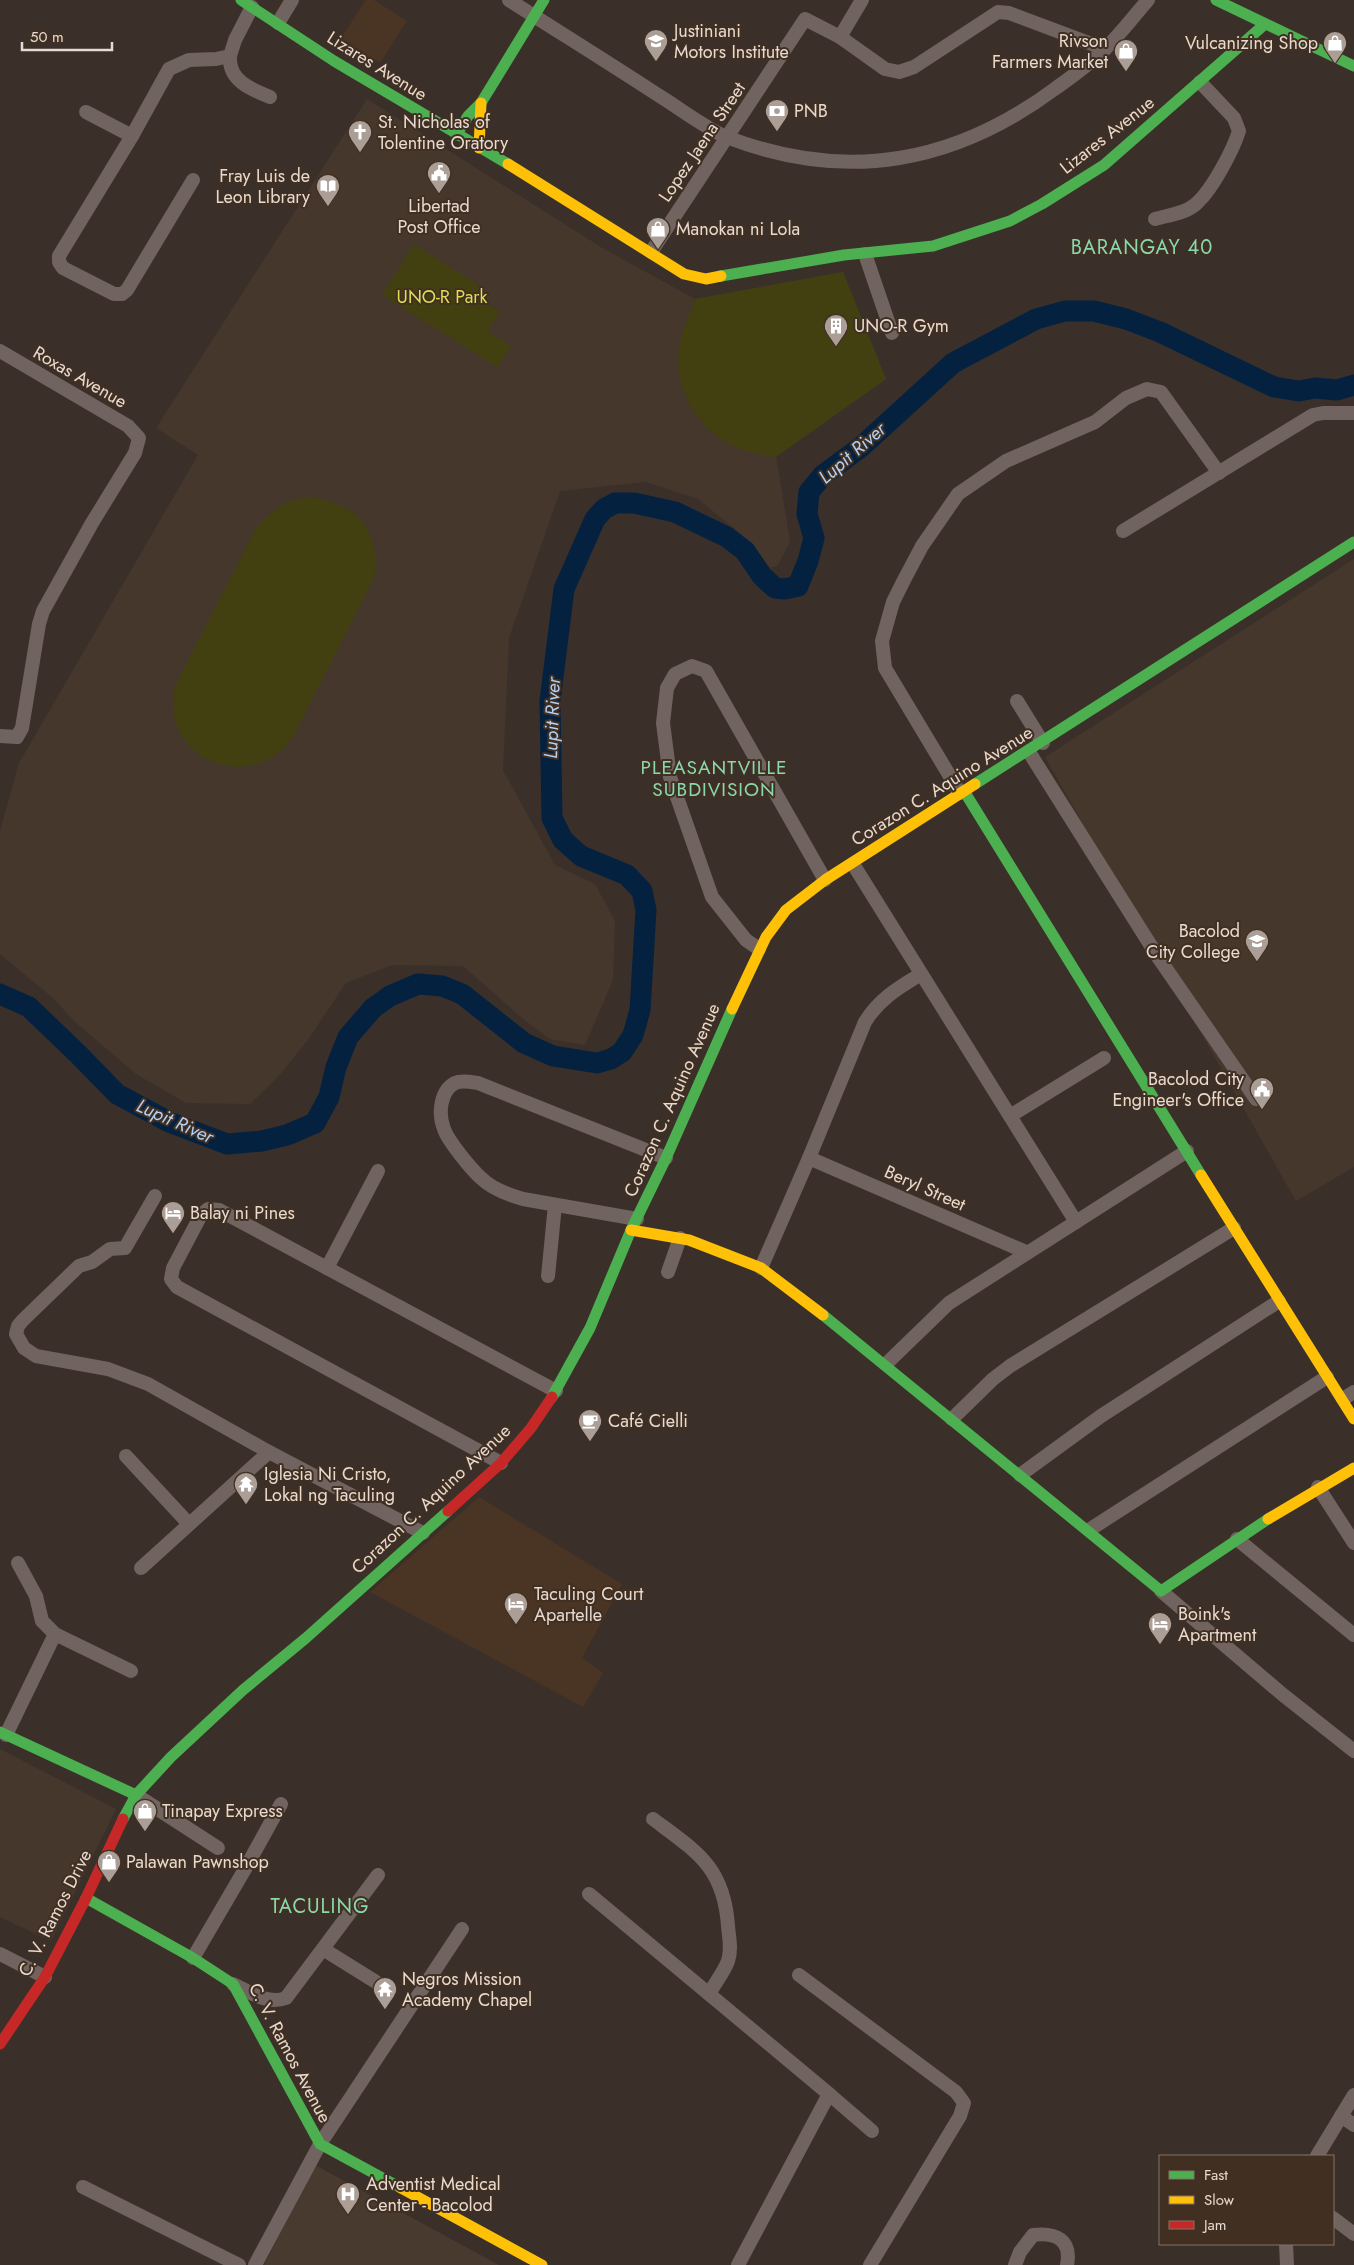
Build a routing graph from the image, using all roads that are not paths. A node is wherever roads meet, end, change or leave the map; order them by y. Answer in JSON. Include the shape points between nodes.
{"nodes":[{"id":1,"x":292,"y":0,"type":"edge"},
{"id":2,"x":509,"y":0,"type":"edge"},
{"id":3,"x":544,"y":0,"type":"edge"},
{"id":4,"x":862,"y":0,"type":"edge"},
{"id":5,"x":1148,"y":0,"type":"edge"},
{"id":6,"x":1216,"y":0,"type":"edge"},
{"id":7,"x":246,"y":4,"type":"edge"},
{"id":8,"x":534,"y":16,"type":"junction"},
{"id":9,"x":278,"y":23,"type":"junction"},
{"id":10,"x":1265,"y":24,"type":"junction"},
{"id":11,"x":840,"y":37,"type":"junction"},
{"id":12,"x":1106,"y":49,"type":"junction"},
{"id":13,"x":230,"y":56,"type":"junction"},
{"id":14,"x":1354,"y":66,"type":"edge"},
{"id":15,"x":1200,"y":82,"type":"junction"},
{"id":16,"x":270,"y":97,"type":"dead end"},
{"id":17,"x":482,"y":103,"type":"junction"},
{"id":18,"x":86,"y":112,"type":"dead end"},
{"id":19,"x":456,"y":134,"type":"junction"},
{"id":20,"x":132,"y":136,"type":"junction"},
{"id":21,"x":727,"y":138,"type":"junction"},
{"id":22,"x":479,"y":148,"type":"junction"},
{"id":23,"x":193,"y":180,"type":"dead end"},
{"id":24,"x":1155,"y":218,"type":"dead end"},
{"id":25,"x":651,"y":252,"type":"junction"},
{"id":26,"x":865,"y":254,"type":"junction"},
{"id":27,"x":892,"y":333,"type":"dead end"},
{"id":28,"x":0,"y":351,"type":"edge"},
{"id":29,"x":1354,"y":413,"type":"edge"},
{"id":30,"x":1219,"y":473,"type":"junction"},
{"id":31,"x":1123,"y":531,"type":"dead end"},
{"id":32,"x":1354,"y":542,"type":"edge"},
{"id":33,"x":1016,"y":701,"type":"dead end"},
{"id":34,"x":0,"y":736,"type":"edge"},
{"id":35,"x":1043,"y":743,"type":"junction"},
{"id":36,"x":1029,"y":752,"type":"junction"},
{"id":37,"x":962,"y":792,"type":"junction"},
{"id":38,"x":853,"y":864,"type":"junction"},
{"id":39,"x":825,"y":880,"type":"junction"},
{"id":40,"x":759,"y":949,"type":"junction"},
{"id":41,"x":921,"y":974,"type":"junction"},
{"id":42,"x":1104,"y":1058,"type":"dead end"},
{"id":43,"x":1256,"y":1099,"type":"dead end"},
{"id":44,"x":1010,"y":1116,"type":"junction"},
{"id":45,"x":1187,"y":1151,"type":"junction"},
{"id":46,"x":666,"y":1158,"type":"junction"},
{"id":47,"x":810,"y":1158,"type":"junction"},
{"id":48,"x":378,"y":1172,"type":"dead end"},
{"id":49,"x":155,"y":1196,"type":"dead end"},
{"id":50,"x":555,"y":1205,"type":"junction"},
{"id":51,"x":1076,"y":1222,"type":"junction"},
{"id":52,"x":634,"y":1225,"type":"junction"},
{"id":53,"x":1234,"y":1228,"type":"junction"},
{"id":54,"x":680,"y":1238,"type":"junction"},
{"id":55,"x":1026,"y":1252,"type":"junction"},
{"id":56,"x":327,"y":1268,"type":"junction"},
{"id":57,"x":761,"y":1268,"type":"junction"},
{"id":58,"x":668,"y":1272,"type":"dead end"},
{"id":59,"x":548,"y":1276,"type":"dead end"},
{"id":60,"x":1279,"y":1301,"type":"junction"},
{"id":61,"x":886,"y":1364,"type":"junction"},
{"id":62,"x":1327,"y":1377,"type":"junction"},
{"id":63,"x":556,"y":1391,"type":"junction"},
{"id":64,"x":1348,"y":1396,"type":"edge"},
{"id":65,"x":952,"y":1419,"type":"junction"},
{"id":66,"x":1354,"y":1419,"type":"edge"},
{"id":67,"x":269,"y":1452,"type":"junction"},
{"id":68,"x":126,"y":1456,"type":"dead end"},
{"id":69,"x":501,"y":1463,"type":"junction"},
{"id":70,"x":1354,"y":1468,"type":"edge"},
{"id":71,"x":1020,"y":1475,"type":"junction"},
{"id":72,"x":1318,"y":1488,"type":"junction"},
{"id":73,"x":188,"y":1524,"type":"junction"},
{"id":74,"x":1089,"y":1530,"type":"junction"},
{"id":75,"x":423,"y":1533,"type":"junction"},
{"id":76,"x":1237,"y":1539,"type":"junction"},
{"id":77,"x":1354,"y":1543,"type":"edge"},
{"id":78,"x":18,"y":1564,"type":"dead end"},
{"id":79,"x":141,"y":1568,"type":"dead end"},
{"id":80,"x":1161,"y":1591,"type":"junction"},
{"id":81,"x":55,"y":1634,"type":"junction"},
{"id":82,"x":1354,"y":1635,"type":"edge"},
{"id":83,"x":131,"y":1670,"type":"dead end"},
{"id":84,"x":3,"y":1733,"type":"edge"},
{"id":85,"x":1354,"y":1751,"type":"edge"},
{"id":86,"x":136,"y":1795,"type":"junction"},
{"id":87,"x":280,"y":1804,"type":"dead end"},
{"id":88,"x":653,"y":1819,"type":"dead end"},
{"id":89,"x":218,"y":1848,"type":"dead end"},
{"id":90,"x":378,"y":1875,"type":"dead end"},
{"id":91,"x":589,"y":1894,"type":"dead end"},
{"id":92,"x":86,"y":1898,"type":"junction"},
{"id":93,"x":462,"y":1929,"type":"dead end"},
{"id":94,"x":323,"y":1949,"type":"junction"},
{"id":95,"x":0,"y":1954,"type":"edge"},
{"id":96,"x":193,"y":1958,"type":"junction"},
{"id":97,"x":799,"y":1975,"type":"dead end"},
{"id":98,"x":45,"y":1977,"type":"junction"},
{"id":99,"x":376,"y":1982,"type":"dead end"},
{"id":100,"x":233,"y":1984,"type":"junction"},
{"id":101,"x":709,"y":1994,"type":"junction"},
{"id":102,"x":0,"y":2044,"type":"edge"},
{"id":103,"x":829,"y":2094,"type":"junction"},
{"id":104,"x":1354,"y":2095,"type":"edge"},
{"id":105,"x":1341,"y":2116,"type":"junction"},
{"id":106,"x":1354,"y":2125,"type":"edge"},
{"id":107,"x":872,"y":2131,"type":"dead end"},
{"id":108,"x":320,"y":2144,"type":"junction"},
{"id":109,"x":1318,"y":2155,"type":"edge"},
{"id":110,"x":83,"y":2187,"type":"dead end"},
{"id":111,"x":1334,"y":2219,"type":"edge"},
{"id":112,"x":1354,"y":2234,"type":"edge"},
{"id":113,"x":1286,"y":2245,"type":"edge"},
{"id":114,"x":239,"y":2265,"type":"edge"},
{"id":115,"x":255,"y":2265,"type":"edge"},
{"id":116,"x":542,"y":2265,"type":"edge"},
{"id":117,"x":738,"y":2265,"type":"edge"},
{"id":118,"x":870,"y":2265,"type":"edge"},
{"id":119,"x":1015,"y":2265,"type":"edge"},
{"id":120,"x":1067,"y":2265,"type":"edge"},
{"id":121,"x":1286,"y":2265,"type":"edge"}],
"edges":[{"from":1,"to":9,"type":"street"},
{"from":2,"to":8,"type":"street"},
{"from":3,"to":8,"type":"street"},
{"from":4,"to":11,"type":"street"},
{"from":5,"to":12,"type":"street"},
{"from":6,"to":10,"type":"street"},
{"from":7,"to":9,"type":"street","name":"Lizares Avenue"},
{"from":7,"to":13,"type":"street"},
{"from":8,"to":17,"type":"street"},
{"from":8,"to":21,"type":"street"},
{"from":9,"to":19,"type":"street","name":"Lizares Avenue","via":[[334,61]]},
{"from":10,"to":14,"type":"street"},
{"from":10,"to":15,"type":"street","name":"Lizares Avenue"},
{"from":11,"to":12,"type":"street","via":[[885,69],[899,72],[914,67],[998,12],[1009,13]]},
{"from":11,"to":21,"type":"street","name":"Lopez Jaena Street","via":[[806,19]]},
{"from":12,"to":21,"type":"street","via":[[1032,106],[960,142],[929,152],[896,159],[818,161]]},
{"from":13,"to":16,"type":"street","via":[[232,70],[241,83]]},
{"from":13,"to":20,"type":"street","via":[[189,60],[169,69]]},
{"from":15,"to":24,"type":"street","via":[[1234,118],[1239,131],[1234,147],[1198,203],[1186,210]]},
{"from":15,"to":26,"type":"street","name":"Lizares Avenue","via":[[1104,165],[1010,221],[933,246]]},
{"from":17,"to":19,"type":"street"},
{"from":17,"to":22,"type":"street"},
{"from":18,"to":20,"type":"street"},
{"from":19,"to":22,"type":"street","name":"Lizares Avenue"},
{"from":20,"to":23,"type":"street","via":[[59,256],[63,268],[114,294],[128,290]]},
{"from":21,"to":25,"type":"street","name":"Lopez Jaena Street"},
{"from":22,"to":25,"type":"street","name":"Lizares Avenue"},
{"from":25,"to":26,"type":"street","name":"Lizares Avenue","via":[[684,274],[706,279]]},
{"from":26,"to":27,"type":"street"},
{"from":28,"to":34,"type":"street","name":"Roxas Avenue","via":[[128,426],[139,438],[135,453],[43,611],[22,728],[17,738]]},
{"from":29,"to":30,"type":"street","via":[[1313,415]]},
{"from":30,"to":31,"type":"street"},
{"from":30,"to":37,"type":"street","via":[[1161,392],[1148,389],[1126,398],[1095,422],[1006,461],[958,494],[922,546],[893,602],[882,641],[882,656],[890,680]]},
{"from":32,"to":35,"type":"street","name":"Corazon C. Aquino Avenue"},
{"from":33,"to":35,"type":"street"},
{"from":35,"to":36,"type":"street","name":"Corazon C. Aquino Avenue"},
{"from":36,"to":37,"type":"street","name":"Corazon C. Aquino Avenue"},
{"from":36,"to":43,"type":"street","via":[[1158,956]]},
{"from":37,"to":38,"type":"street","name":"Corazon C. Aquino Avenue"},
{"from":37,"to":45,"type":"street"},
{"from":38,"to":39,"type":"street","name":"Corazon C. Aquino Avenue"},
{"from":38,"to":41,"type":"street"},
{"from":39,"to":40,"type":"street","name":"Corazon C. Aquino Avenue","via":[[781,913],[770,926]]},
{"from":39,"to":40,"type":"street","via":[[706,671],[692,666],[675,674],[667,688],[663,723],[674,792],[712,897],[746,940]]},
{"from":40,"to":46,"type":"street","name":"Corazon C. Aquino Avenue"},
{"from":41,"to":44,"type":"street"},
{"from":41,"to":47,"type":"street","via":[[886,995],[873,1008]]},
{"from":42,"to":44,"type":"street"},
{"from":44,"to":51,"type":"street"},
{"from":45,"to":51,"type":"street"},
{"from":45,"to":53,"type":"street"},
{"from":46,"to":50,"type":"street","via":[[478,1083],[464,1081],[449,1088],[442,1099],[444,1129],[468,1164],[483,1180],[508,1194]]},
{"from":46,"to":52,"type":"street","name":"Corazon C. Aquino Avenue"},
{"from":47,"to":55,"type":"street","name":"Beryl Street"},
{"from":47,"to":57,"type":"street"},
{"from":48,"to":56,"type":"street"},
{"from":49,"to":67,"type":"street","via":[[125,1248],[110,1249],[72,1271],[18,1326],[16,1334],[19,1341],[36,1356],[108,1369],[148,1384]]},
{"from":50,"to":52,"type":"street"},
{"from":50,"to":59,"type":"street"},
{"from":51,"to":55,"type":"street"},
{"from":52,"to":54,"type":"street"},
{"from":52,"to":63,"type":"street","name":"Corazon C. Aquino Avenue","via":[[590,1328]]},
{"from":53,"to":60,"type":"street"},
{"from":53,"to":65,"type":"street","via":[[1010,1366]]},
{"from":54,"to":57,"type":"street"},
{"from":54,"to":58,"type":"street"},
{"from":55,"to":61,"type":"street","via":[[949,1303]]},
{"from":56,"to":63,"type":"street"},
{"from":56,"to":69,"type":"street","via":[[219,1210],[208,1209],[200,1214],[173,1268],[171,1279],[178,1287]]},
{"from":57,"to":61,"type":"street"},
{"from":60,"to":62,"type":"street"},
{"from":60,"to":71,"type":"street","via":[[1101,1416]]},
{"from":61,"to":65,"type":"street"},
{"from":62,"to":64,"type":"street"},
{"from":62,"to":74,"type":"street"},
{"from":63,"to":69,"type":"street","name":"Corazon C. Aquino Avenue","via":[[531,1428]]},
{"from":64,"to":66,"type":"street"},
{"from":65,"to":71,"type":"street"},
{"from":67,"to":73,"type":"street"},
{"from":67,"to":75,"type":"street"},
{"from":68,"to":73,"type":"street"},
{"from":69,"to":75,"type":"street","name":"Corazon C. Aquino Avenue"},
{"from":70,"to":72,"type":"street"},
{"from":71,"to":74,"type":"street"},
{"from":72,"to":76,"type":"street"},
{"from":72,"to":77,"type":"street"},
{"from":73,"to":79,"type":"street"},
{"from":74,"to":80,"type":"street"},
{"from":75,"to":86,"type":"street","name":"Corazon C. Aquino Avenue","via":[[228,1704]]},
{"from":76,"to":80,"type":"street"},
{"from":76,"to":82,"type":"street"},
{"from":78,"to":81,"type":"street","via":[[36,1596],[42,1620]]},
{"from":80,"to":85,"type":"street"},
{"from":81,"to":83,"type":"street"},
{"from":81,"to":84,"type":"street"},
{"from":84,"to":86,"type":"street"},
{"from":86,"to":89,"type":"street"},
{"from":86,"to":92,"type":"street","name":"C. V. Ramos Drive","via":[[116,1830]]},
{"from":87,"to":96,"type":"street"},
{"from":88,"to":101,"type":"street","via":[[694,1849],[711,1869],[722,1890],[727,1906],[730,1950],[728,1962]]},
{"from":90,"to":94,"type":"street"},
{"from":91,"to":101,"type":"street"},
{"from":92,"to":96,"type":"street","name":"C. V. Ramos Avenue"},
{"from":92,"to":98,"type":"street","name":"C. V. Ramos Drive"},
{"from":93,"to":108,"type":"street"},
{"from":94,"to":99,"type":"street"},
{"from":94,"to":100,"type":"street","via":[[286,1998],[266,2000]]},
{"from":95,"to":98,"type":"street"},
{"from":96,"to":100,"type":"street","name":"C. V. Ramos Avenue"},
{"from":97,"to":118,"type":"street","via":[[956,2092],[964,2103],[960,2116]]},
{"from":98,"to":102,"type":"street","name":"C. V. Ramos Drive"},
{"from":100,"to":108,"type":"street","name":"C. V. Ramos Avenue"},
{"from":101,"to":103,"type":"street"},
{"from":103,"to":107,"type":"street"},
{"from":103,"to":117,"type":"street"},
{"from":104,"to":105,"type":"street"},
{"from":105,"to":106,"type":"street"},
{"from":105,"to":109,"type":"street"},
{"from":108,"to":115,"type":"street"},
{"from":108,"to":116,"type":"street","name":"C. V. Ramos Avenue"},
{"from":110,"to":114,"type":"street"},
{"from":111,"to":112,"type":"street"},
{"from":113,"to":121,"type":"street"},
{"from":119,"to":120,"type":"street","via":[[1033,2235],[1043,2234],[1058,2238],[1065,2244],[1069,2253]]}]}
